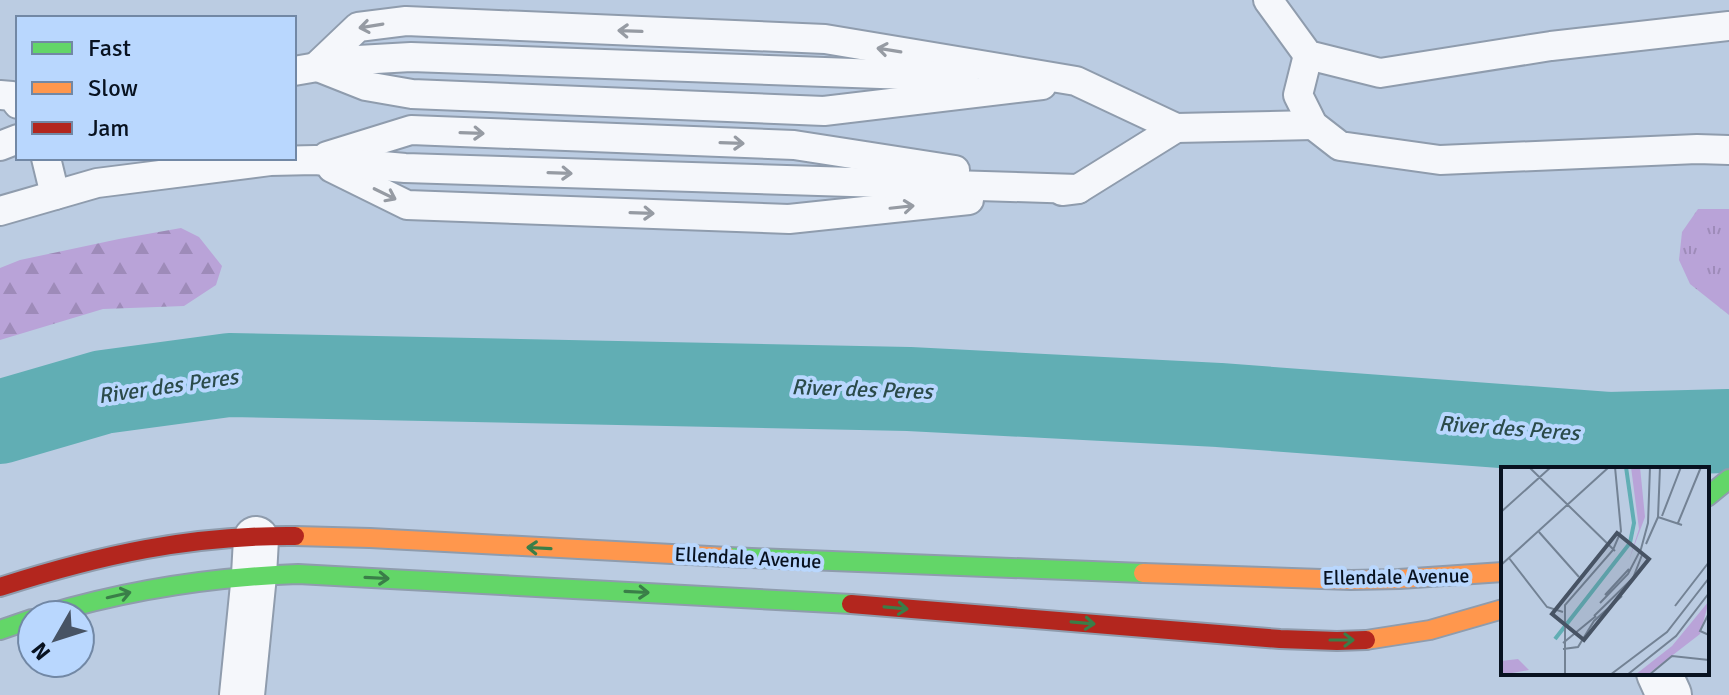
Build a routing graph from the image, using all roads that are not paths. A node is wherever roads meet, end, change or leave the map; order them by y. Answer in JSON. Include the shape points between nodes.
{"nodes":[{"id":1,"x":1268,"y":0,"type":"edge"},
{"id":2,"x":1729,"y":26,"type":"edge"},
{"id":3,"x":1308,"y":55,"type":"junction"},
{"id":4,"x":306,"y":69,"type":"edge"},
{"id":5,"x":1076,"y":81,"type":"junction"},
{"id":6,"x":1313,"y":125,"type":"junction"},
{"id":7,"x":1176,"y":128,"type":"junction"},
{"id":8,"x":1729,"y":150,"type":"edge"},
{"id":9,"x":46,"y":160,"type":"edge"},
{"id":10,"x":315,"y":160,"type":"junction"},
{"id":11,"x":1078,"y":189,"type":"junction"},
{"id":12,"x":55,"y":195,"type":"junction"},
{"id":13,"x":0,"y":211,"type":"edge"},
{"id":14,"x":1729,"y":479,"type":"edge"},
{"id":15,"x":1709,"y":495,"type":"edge"},
{"id":16,"x":255,"y":556,"type":"junction"},
{"id":17,"x":1501,"y":572,"type":"edge"},
{"id":18,"x":0,"y":587,"type":"edge"},
{"id":19,"x":96,"y":600,"type":"edge"},
{"id":20,"x":1501,"y":610,"type":"edge"},
{"id":21,"x":1660,"y":675,"type":"edge"},
{"id":22,"x":242,"y":695,"type":"edge"},
{"id":23,"x":1669,"y":695,"type":"edge"}],
"edges":[{"from":1,"to":3,"type":"lane"},
{"from":2,"to":3,"type":"lane","via":[[1380,73]]},
{"from":3,"to":6,"type":"lane","via":[[1298,95]]},
{"from":4,"to":5,"type":"lane","via":[[412,94],[824,111]]},
{"from":5,"to":4,"type":"lane","one_way":true,"via":[[825,39],[406,21],[358,27]]},
{"from":5,"to":7,"type":"lane"},
{"from":6,"to":7,"type":"lane"},
{"from":6,"to":8,"type":"lane","via":[[1340,146],[1440,160]]},
{"from":7,"to":11,"type":"lane"},
{"from":9,"to":12,"type":"lane"},
{"from":10,"to":11,"type":"lane","one_way":true,"via":[[405,168]]},
{"from":10,"to":11,"type":"lane","one_way":true,"via":[[411,130],[794,145]]},
{"from":10,"to":11,"type":"lane","one_way":true,"via":[[407,205],[789,219]]},
{"from":10,"to":12,"type":"lane","via":[[97,183]]},
{"from":12,"to":13,"type":"lane"},
{"from":14,"to":15,"type":"main road"},
{"from":17,"to":16,"type":"main road","name":"Ellendale Avenue","one_way":true,"via":[[1336,579],[993,569],[392,539]]},
{"from":16,"to":18,"type":"main road","name":"Ellendale Avenue","via":[[205,539],[131,550]]},
{"from":19,"to":16,"type":"main road","name":"Ellendale Avenue","one_way":true,"via":[[212,579]]},
{"from":16,"to":20,"type":"main road","name":"Ellendale Avenue","one_way":true,"via":[[298,574],[818,601],[1280,639],[1354,641],[1417,633]]},
{"from":16,"to":22,"type":"street"},
{"from":21,"to":23,"type":"street"}]}
